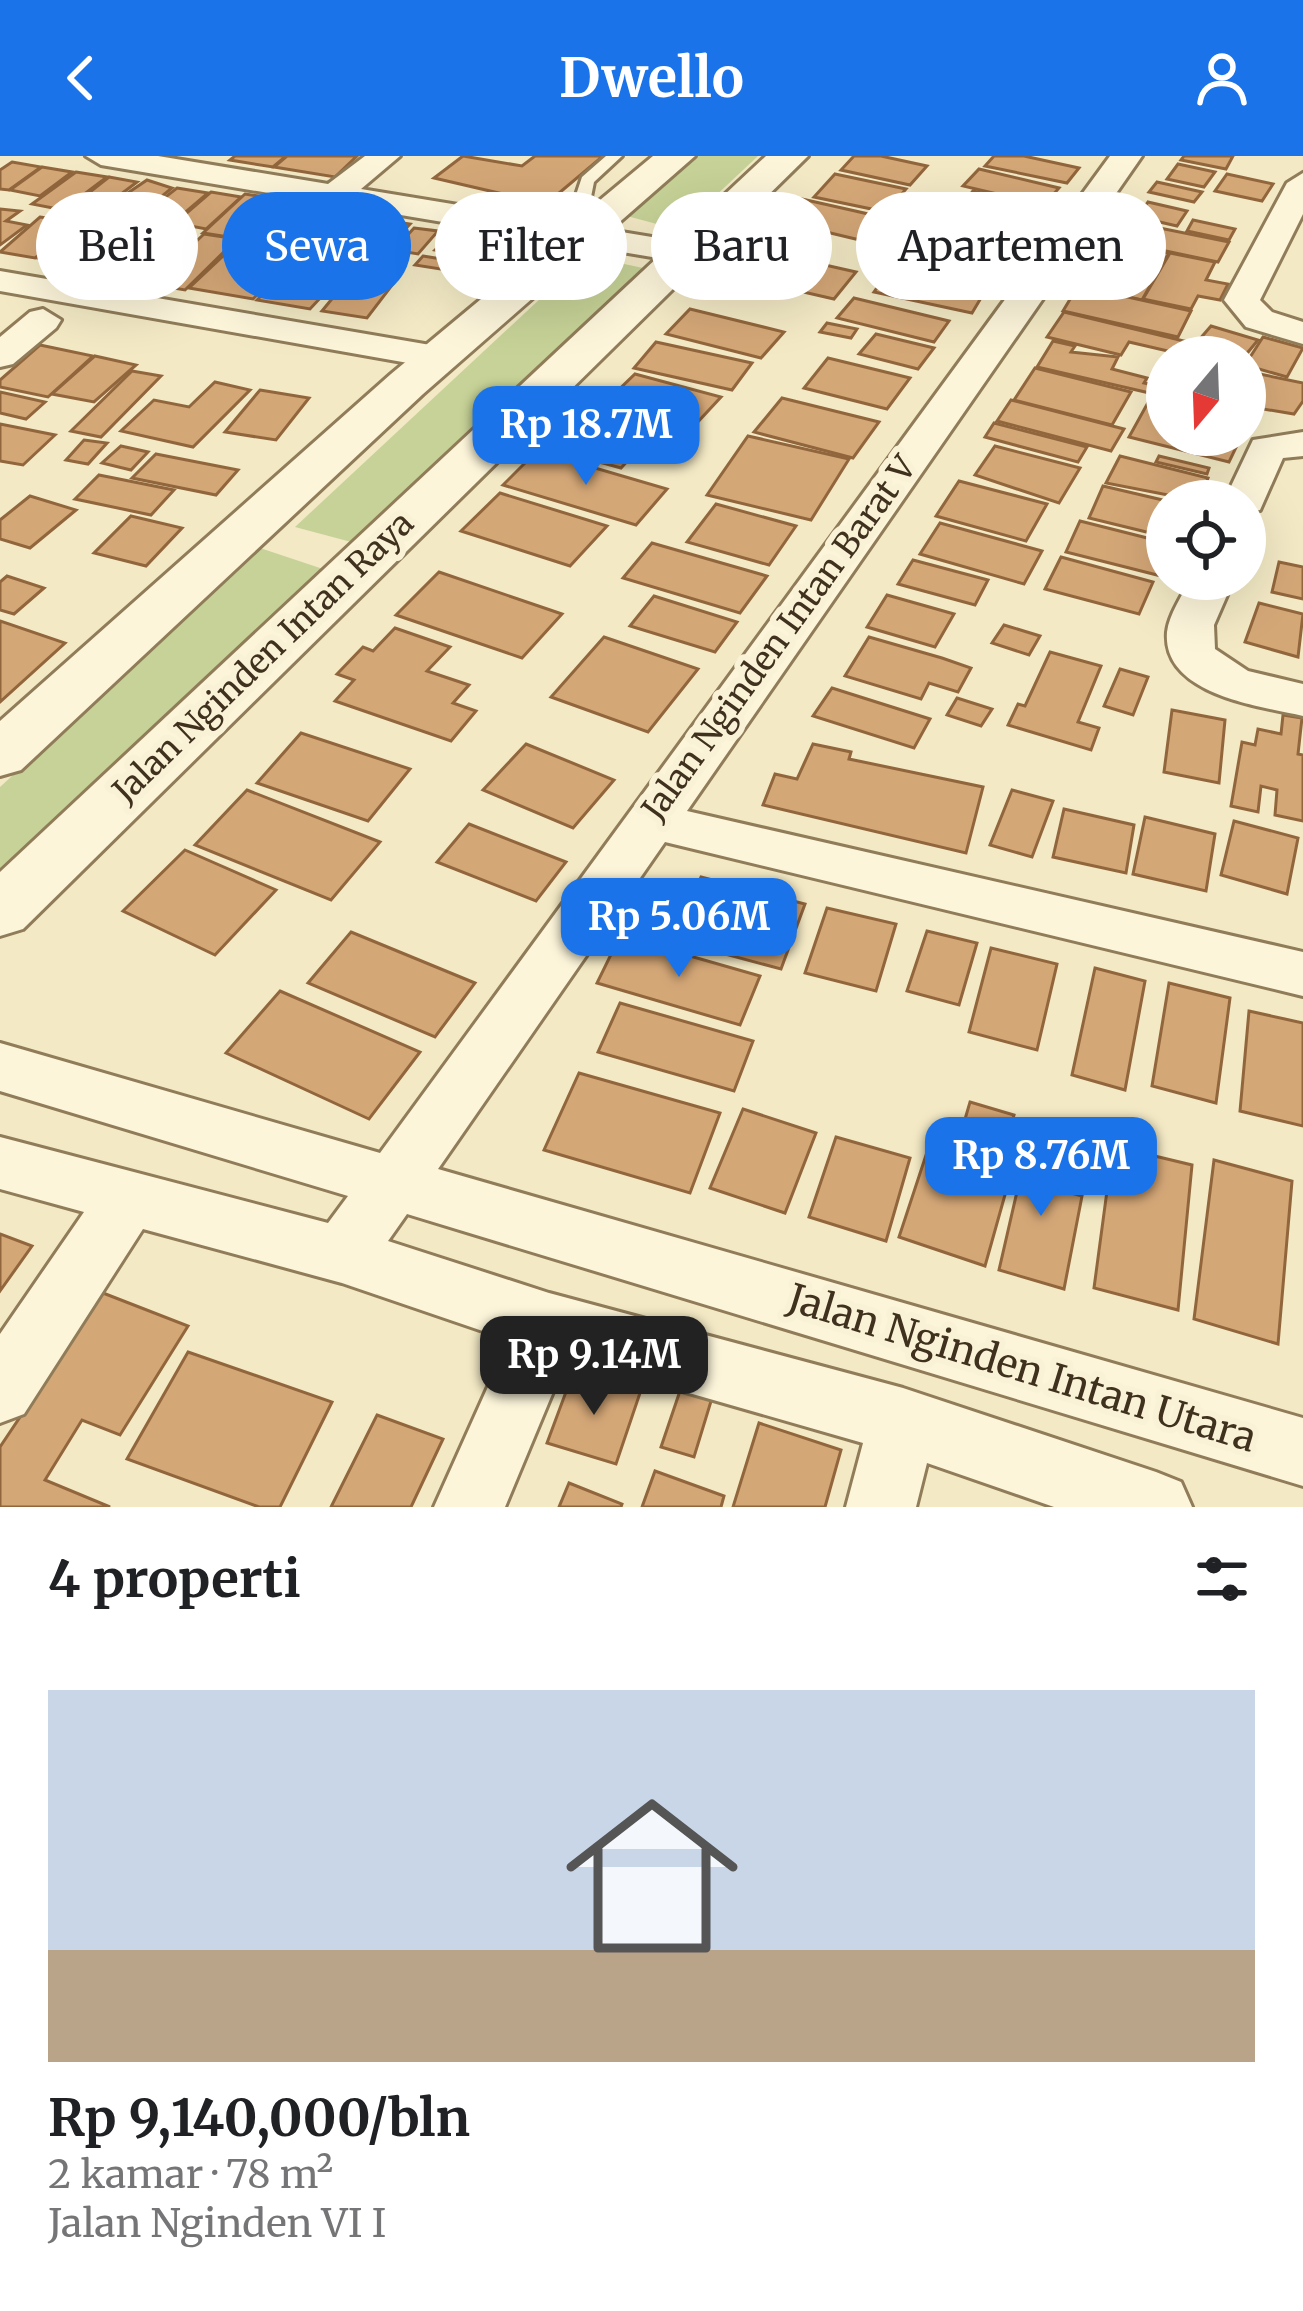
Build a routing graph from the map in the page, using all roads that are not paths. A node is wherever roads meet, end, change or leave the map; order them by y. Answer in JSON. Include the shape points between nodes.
{"nodes":[{"id":1,"x":100,"y":156,"type":"edge"},
{"id":2,"x":385,"y":156,"type":"edge"},
{"id":3,"x":615,"y":156,"type":"edge"},
{"id":4,"x":676,"y":156,"type":"edge"},
{"id":5,"x":789,"y":156,"type":"edge"},
{"id":6,"x":1126,"y":156,"type":"edge"},
{"id":7,"x":1303,"y":183,"type":"edge"},
{"id":8,"x":337,"y":192,"type":"joint"},
{"id":9,"x":584,"y":192,"type":"edge"},
{"id":10,"x":749,"y":192,"type":"edge"},
{"id":11,"x":627,"y":199,"type":"edge"},
{"id":12,"x":1290,"y":231,"type":"edge"},
{"id":13,"x":0,"y":281,"type":"edge"},
{"id":14,"x":651,"y":282,"type":"edge"},
{"id":15,"x":508,"y":300,"type":"edge"},
{"id":16,"x":0,"y":313,"type":"edge"},
{"id":17,"x":43,"y":320,"type":"junction"},
{"id":18,"x":1303,"y":333,"type":"edge"},
{"id":19,"x":0,"y":356,"type":"edge"},
{"id":20,"x":424,"y":371,"type":"junction"},
{"id":21,"x":1303,"y":444,"type":"edge"},
{"id":22,"x":1254,"y":480,"type":"edge"},
{"id":23,"x":1203,"y":600,"type":"edge"},
{"id":24,"x":1303,"y":700,"type":"edge"},
{"id":25,"x":0,"y":755,"type":"edge"},
{"id":26,"x":648,"y":820,"type":"junction"},
{"id":27,"x":0,"y":911,"type":"edge"},
{"id":28,"x":1303,"y":974,"type":"edge"},
{"id":29,"x":0,"y":1067,"type":"edge"},
{"id":30,"x":0,"y":1163,"type":"edge"},
{"id":31,"x":395,"y":1183,"type":"junction"},
{"id":32,"x":130,"y":1198,"type":"junction"},
{"id":33,"x":342,"y":1255,"type":"junction"},
{"id":34,"x":549,"y":1322,"type":"junction"},
{"id":35,"x":0,"y":1391,"type":"edge"},
{"id":36,"x":903,"y":1421,"type":"junction"},
{"id":37,"x":1303,"y":1452,"type":"edge"},
{"id":38,"x":469,"y":1507,"type":"edge"},
{"id":39,"x":881,"y":1507,"type":"edge"},
{"id":40,"x":1156,"y":1507,"type":"edge"}],
"edges":[{"from":1,"to":8,"type":"street"},
{"from":2,"to":8,"type":"street"},
{"from":3,"to":9,"type":"lane"},
{"from":4,"to":11,"type":"street"},
{"from":5,"to":10,"type":"street","name":"Jalan Nginden Intan Raya"},
{"from":6,"to":26,"type":"street","name":"Jalan Nginden Intan Barat V"},
{"from":7,"to":12,"type":"street"},
{"from":12,"to":18,"type":"street","via":[[1242,300],[1259,320]]},
{"from":13,"to":20,"type":"street"},
{"from":14,"to":27,"type":"street","name":"Jalan Nginden Intan Raya"},
{"from":15,"to":20,"type":"street"},
{"from":16,"to":17,"type":"street"},
{"from":17,"to":19,"type":"street"},
{"from":17,"to":20,"type":"street"},
{"from":20,"to":25,"type":"street"},
{"from":21,"to":22,"type":"street","via":[[1267,448]]},
{"from":23,"to":24,"type":"street","via":[[1190,632],[1194,656],[1213,674]]},
{"from":26,"to":28,"type":"street"},
{"from":26,"to":31,"type":"street","name":"Jalan Nginden Intan Barat V"},
{"from":29,"to":31,"type":"street","name":"Jalan Nginden Intan Utara"},
{"from":30,"to":32,"type":"street"},
{"from":31,"to":33,"type":"street"},
{"from":31,"to":37,"type":"street","name":"Jalan Nginden Intan Utara"},
{"from":32,"to":33,"type":"street"},
{"from":32,"to":35,"type":"street"},
{"from":33,"to":34,"type":"street"},
{"from":34,"to":36,"type":"street"},
{"from":34,"to":38,"type":"street"},
{"from":36,"to":39,"type":"street"},
{"from":36,"to":40,"type":"street"}]}
